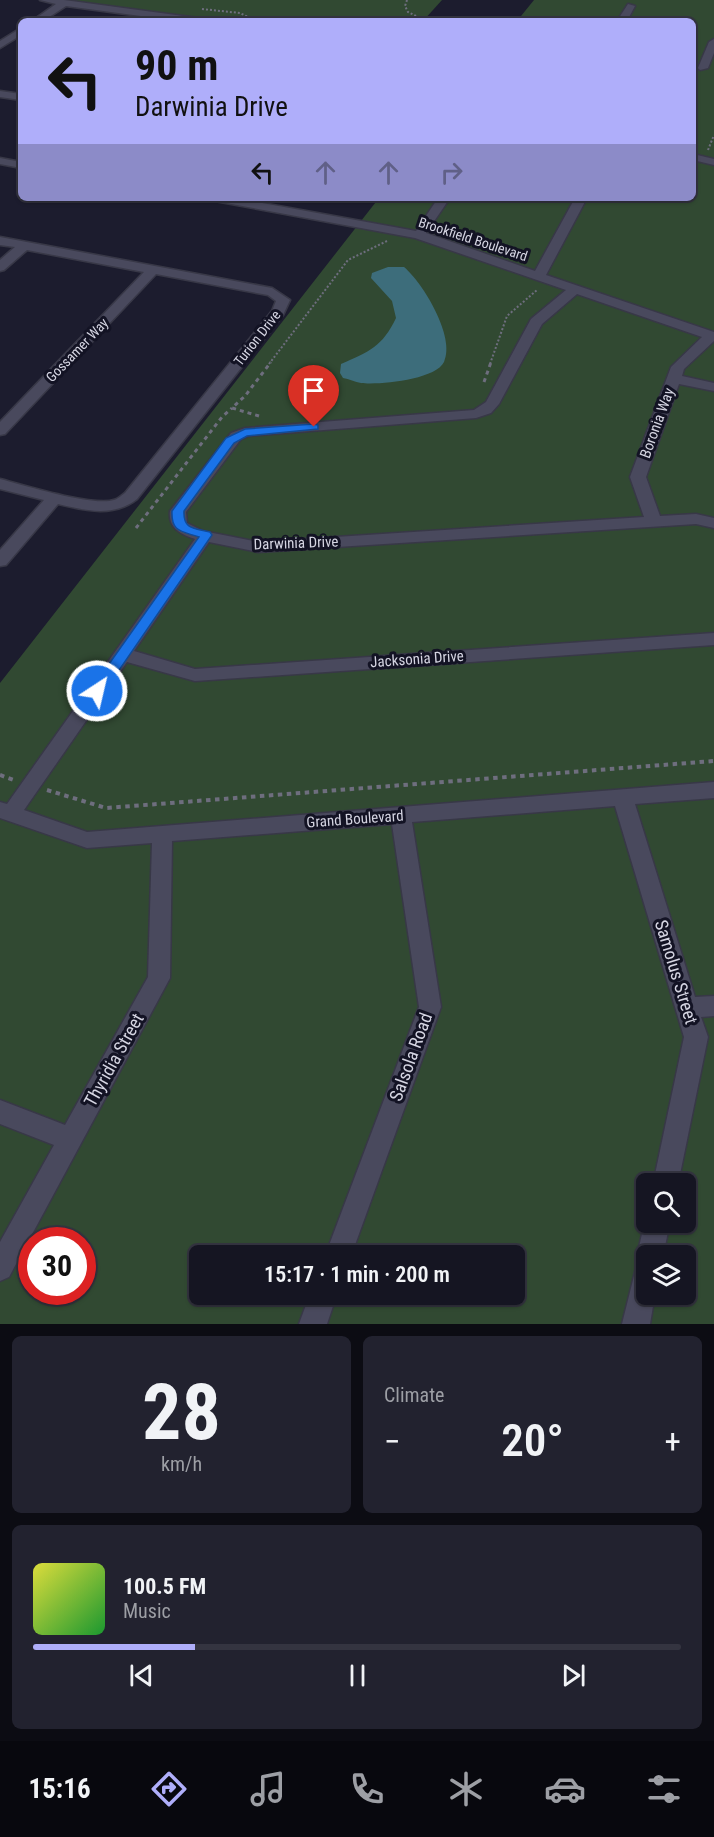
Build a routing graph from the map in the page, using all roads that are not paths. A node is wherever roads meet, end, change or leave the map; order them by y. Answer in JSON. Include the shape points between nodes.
{"nodes":[{"id":1,"x":44,"y":0,"type":"edge"},
{"id":2,"x":64,"y":3,"type":"junction"},
{"id":3,"x":632,"y":6,"type":"dead end"},
{"id":4,"x":42,"y":18,"type":"edge"},
{"id":5,"x":176,"y":18,"type":"edge"},
{"id":6,"x":624,"y":18,"type":"edge"},
{"id":7,"x":18,"y":34,"type":"edge"},
{"id":8,"x":714,"y":42,"type":"edge"},
{"id":9,"x":2,"y":44,"type":"edge"},
{"id":10,"x":18,"y":45,"type":"dead end"},
{"id":11,"x":696,"y":69,"type":"edge"},
{"id":12,"x":714,"y":70,"type":"edge"},
{"id":13,"x":0,"y":94,"type":"edge"},
{"id":14,"x":18,"y":97,"type":"edge"},
{"id":15,"x":696,"y":158,"type":"edge"},
{"id":16,"x":0,"y":161,"type":"edge"},
{"id":17,"x":714,"y":162,"type":"edge"},
{"id":18,"x":18,"y":164,"type":"edge"},
{"id":19,"x":232,"y":201,"type":"edge"},
{"id":20,"x":303,"y":201,"type":"dead end"},
{"id":21,"x":442,"y":201,"type":"edge"},
{"id":22,"x":580,"y":201,"type":"edge"},
{"id":23,"x":295,"y":212,"type":"junction"},
{"id":24,"x":419,"y":236,"type":"junction"},
{"id":25,"x":0,"y":241,"type":"edge"},
{"id":26,"x":24,"y":246,"type":"junction"},
{"id":27,"x":0,"y":267,"type":"edge"},
{"id":28,"x":153,"y":270,"type":"junction"},
{"id":29,"x":544,"y":278,"type":"junction"},
{"id":30,"x":575,"y":289,"type":"junction"},
{"id":31,"x":712,"y":337,"type":"edge"},
{"id":32,"x":673,"y":379,"type":"junction"},
{"id":33,"x":714,"y":387,"type":"edge"},
{"id":34,"x":0,"y":431,"type":"edge"},
{"id":35,"x":0,"y":484,"type":"edge"},
{"id":36,"x":55,"y":497,"type":"junction"},
{"id":37,"x":654,"y":522,"type":"junction"},
{"id":38,"x":714,"y":523,"type":"edge"},
{"id":39,"x":206,"y":535,"type":"junction"},
{"id":40,"x":0,"y":561,"type":"edge"},
{"id":41,"x":714,"y":639,"type":"edge"},
{"id":42,"x":123,"y":654,"type":"junction"},
{"id":43,"x":714,"y":790,"type":"edge"},
{"id":44,"x":623,"y":798,"type":"junction"},
{"id":45,"x":6,"y":812,"type":"edge"},
{"id":46,"x":401,"y":815,"type":"junction"},
{"id":47,"x":162,"y":834,"type":"junction"},
{"id":48,"x":714,"y":1006,"type":"edge"},
{"id":49,"x":687,"y":1008,"type":"junction"},
{"id":50,"x":0,"y":1112,"type":"edge"},
{"id":51,"x":70,"y":1140,"type":"junction"},
{"id":52,"x":667,"y":1173,"type":"edge"},
{"id":53,"x":342,"y":1245,"type":"edge"},
{"id":54,"x":0,"y":1268,"type":"edge"},
{"id":55,"x":320,"y":1305,"type":"edge"},
{"id":56,"x":640,"y":1305,"type":"edge"},
{"id":57,"x":313,"y":1324,"type":"edge"},
{"id":58,"x":636,"y":1324,"type":"edge"}],
"edges":[{"from":1,"to":2,"type":"street"},
{"from":2,"to":4,"type":"street"},
{"from":2,"to":5,"type":"street"},
{"from":3,"to":6,"type":"street"},
{"from":7,"to":9,"type":"street"},
{"from":8,"to":11,"type":"street"},
{"from":9,"to":10,"type":"street"},
{"from":11,"to":12,"type":"street"},
{"from":13,"to":14,"type":"street"},
{"from":15,"to":17,"type":"street"},
{"from":16,"to":18,"type":"street"},
{"from":19,"to":23,"type":"street","name":"Brookfield Boulevard"},
{"from":20,"to":23,"type":"street"},
{"from":21,"to":24,"type":"street"},
{"from":22,"to":29,"type":"street"},
{"from":23,"to":24,"type":"street","name":"Brookfield Boulevard"},
{"from":24,"to":29,"type":"street","name":"Brookfield Boulevard"},
{"from":25,"to":26,"type":"street","name":"Turion Drive"},
{"from":26,"to":27,"type":"street"},
{"from":26,"to":28,"type":"street","name":"Turion Drive"},
{"from":28,"to":34,"type":"street","name":"Gossamer Way"},
{"from":28,"to":36,"type":"street","name":"Turion Drive","via":[[272,292],[283,300],[282,305],[132,496],[102,506]]},
{"from":29,"to":30,"type":"street","name":"Brookfield Boulevard"},
{"from":30,"to":31,"type":"street","name":"Brookfield Boulevard"},
{"from":30,"to":39,"type":"street","name":"Darwinia Drive","via":[[536,322],[486,410],[476,414],[245,432],[236,436],[178,511],[182,528]]},
{"from":31,"to":32,"type":"street","name":"Boronia Way","via":[[678,367]]},
{"from":32,"to":33,"type":"street"},
{"from":32,"to":37,"type":"street","name":"Boronia Way","via":[[638,477]]},
{"from":35,"to":36,"type":"street","name":"Turion Drive"},
{"from":36,"to":40,"type":"street"},
{"from":37,"to":38,"type":"street","name":"Darwinia Drive","via":[[696,519]]},
{"from":37,"to":39,"type":"street","name":"Darwinia Drive","via":[[258,547]]},
{"from":39,"to":42,"type":"street"},
{"from":41,"to":42,"type":"street","name":"Jacksonia Drive","via":[[195,675]]},
{"from":42,"to":45,"type":"street","via":[[32,785]]},
{"from":43,"to":44,"type":"street","name":"Grand Boulevard"},
{"from":44,"to":46,"type":"street","name":"Grand Boulevard"},
{"from":44,"to":49,"type":"street","name":"Samolus Street"},
{"from":45,"to":47,"type":"street","name":"Grand Boulevard","via":[[87,840]]},
{"from":46,"to":47,"type":"street","name":"Grand Boulevard"},
{"from":46,"to":53,"type":"street","name":"Salsola Road","via":[[430,1007]]},
{"from":47,"to":51,"type":"street","name":"Thyridia Street","via":[[159,978]]},
{"from":48,"to":49,"type":"street"},
{"from":49,"to":52,"type":"street","name":"Samolus Street","via":[[696,1036]]},
{"from":50,"to":51,"type":"street"},
{"from":51,"to":54,"type":"street","name":"Thyridia Street"},
{"from":55,"to":57,"type":"street"},
{"from":56,"to":58,"type":"street"}]}
